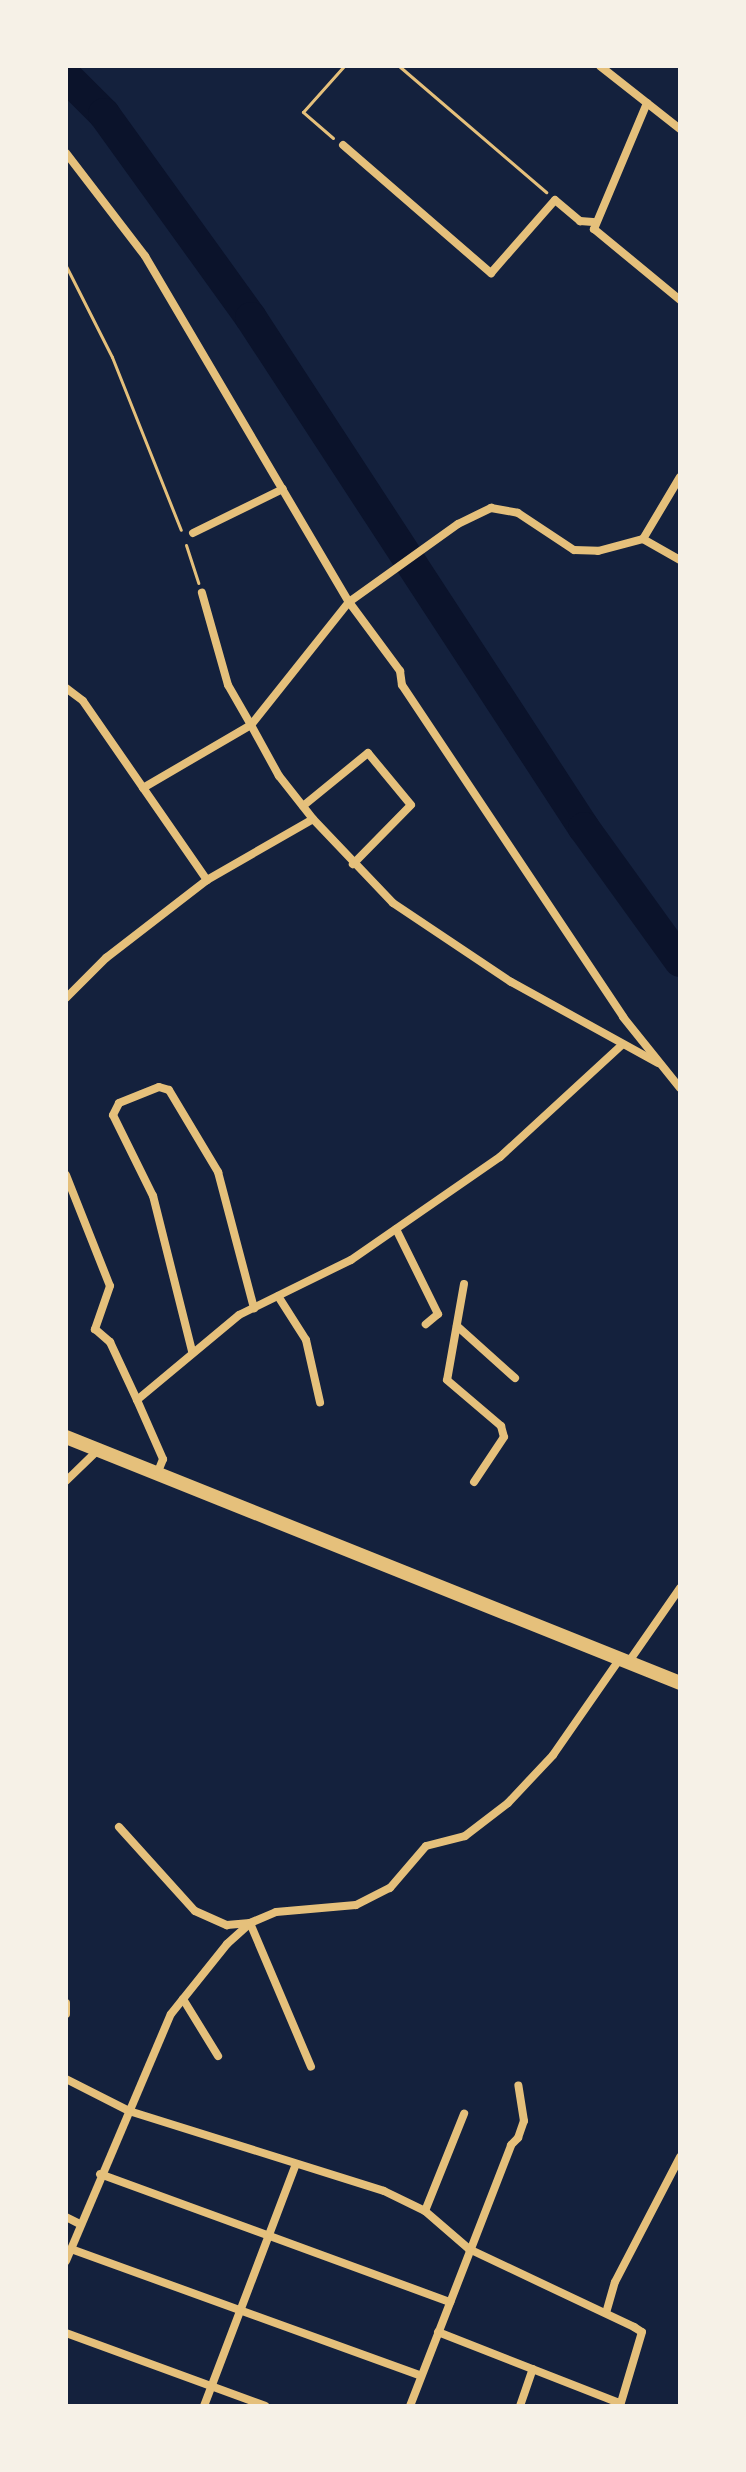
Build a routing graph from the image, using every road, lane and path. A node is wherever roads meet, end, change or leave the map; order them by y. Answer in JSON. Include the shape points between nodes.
{"nodes":[{"id":1,"x":344,"y":66,"type":"edge"},
{"id":2,"x":399,"y":66,"type":"edge"},
{"id":3,"x":600,"y":66,"type":"edge"},
{"id":4,"x":647,"y":103,"type":"junction"},
{"id":5,"x":680,"y":129,"type":"edge"},
{"id":6,"x":343,"y":145,"type":"joint"},
{"id":7,"x":66,"y":153,"type":"edge"},
{"id":8,"x":555,"y":200,"type":"junction"},
{"id":9,"x":593,"y":222,"type":"junction"},
{"id":10,"x":66,"y":266,"type":"edge"},
{"id":11,"x":680,"y":300,"type":"edge"},
{"id":12,"x":680,"y":477,"type":"edge"},
{"id":13,"x":283,"y":489,"type":"junction"},
{"id":14,"x":193,"y":533,"type":"dead end"},
{"id":15,"x":643,"y":539,"type":"junction"},
{"id":16,"x":680,"y":560,"type":"edge"},
{"id":17,"x":202,"y":593,"type":"joint"},
{"id":18,"x":353,"y":599,"type":"junction"},
{"id":19,"x":66,"y":688,"type":"edge"},
{"id":20,"x":251,"y":725,"type":"junction"},
{"id":21,"x":143,"y":788,"type":"junction"},
{"id":22,"x":303,"y":806,"type":"junction"},
{"id":23,"x":313,"y":819,"type":"junction"},
{"id":24,"x":353,"y":864,"type":"junction"},
{"id":25,"x":207,"y":880,"type":"junction"},
{"id":26,"x":66,"y":998,"type":"edge"},
{"id":27,"x":622,"y":1045,"type":"junction"},
{"id":28,"x":662,"y":1066,"type":"junction"},
{"id":29,"x":680,"y":1088,"type":"edge"},
{"id":30,"x":66,"y":1175,"type":"edge"},
{"id":31,"x":396,"y":1229,"type":"junction"},
{"id":32,"x":464,"y":1284,"type":"dead end"},
{"id":33,"x":278,"y":1296,"type":"junction"},
{"id":34,"x":254,"y":1308,"type":"junction"},
{"id":35,"x":438,"y":1314,"type":"junction"},
{"id":36,"x":459,"y":1315,"type":"junction"},
{"id":37,"x":426,"y":1324,"type":"dead end"},
{"id":38,"x":457,"y":1326,"type":"junction"},
{"id":39,"x":192,"y":1351,"type":"junction"},
{"id":40,"x":515,"y":1378,"type":"dead end"},
{"id":41,"x":137,"y":1400,"type":"junction"},
{"id":42,"x":320,"y":1402,"type":"dead end"},
{"id":43,"x":66,"y":1437,"type":"edge"},
{"id":44,"x":98,"y":1450,"type":"junction"},
{"id":45,"x":157,"y":1474,"type":"junction"},
{"id":46,"x":66,"y":1481,"type":"edge"},
{"id":47,"x":474,"y":1482,"type":"dead end"},
{"id":48,"x":680,"y":1588,"type":"edge"},
{"id":49,"x":626,"y":1658,"type":"junction"},
{"id":50,"x":680,"y":1683,"type":"edge"},
{"id":51,"x":119,"y":1827,"type":"dead end"},
{"id":52,"x":250,"y":1923,"type":"junction"},
{"id":53,"x":183,"y":1999,"type":"junction"},
{"id":54,"x":66,"y":2003,"type":"edge"},
{"id":55,"x":66,"y":2014,"type":"edge"},
{"id":56,"x":218,"y":2056,"type":"dead end"},
{"id":57,"x":311,"y":2067,"type":"dead end"},
{"id":58,"x":66,"y":2079,"type":"edge"},
{"id":59,"x":518,"y":2085,"type":"dead end"},
{"id":60,"x":129,"y":2111,"type":"junction"},
{"id":61,"x":464,"y":2114,"type":"dead end"},
{"id":62,"x":680,"y":2157,"type":"edge"},
{"id":63,"x":296,"y":2164,"type":"junction"},
{"id":64,"x":100,"y":2174,"type":"junction"},
{"id":65,"x":425,"y":2211,"type":"junction"},
{"id":66,"x":66,"y":2217,"type":"edge"},
{"id":67,"x":78,"y":2223,"type":"junction"},
{"id":68,"x":268,"y":2235,"type":"junction"},
{"id":69,"x":71,"y":2249,"type":"junction"},
{"id":70,"x":469,"y":2249,"type":"junction"},
{"id":71,"x":66,"y":2261,"type":"edge"},
{"id":72,"x":450,"y":2302,"type":"junction"},
{"id":73,"x":240,"y":2310,"type":"junction"},
{"id":74,"x":606,"y":2313,"type":"junction"},
{"id":75,"x":438,"y":2332,"type":"junction"},
{"id":76,"x":66,"y":2333,"type":"edge"},
{"id":77,"x":533,"y":2369,"type":"junction"},
{"id":78,"x":421,"y":2376,"type":"junction"},
{"id":79,"x":212,"y":2386,"type":"junction"},
{"id":80,"x":619,"y":2404,"type":"edge"},
{"id":81,"x":204,"y":2406,"type":"edge"},
{"id":82,"x":265,"y":2406,"type":"edge"},
{"id":83,"x":410,"y":2406,"type":"edge"},
{"id":84,"x":520,"y":2406,"type":"edge"}],
"edges":[{"from":1,"to":6,"type":"path","via":[[303,112]]},
{"from":2,"to":8,"type":"path"},
{"from":3,"to":4,"type":"street"},
{"from":4,"to":5,"type":"street"},
{"from":4,"to":9,"type":"street","via":[[619,176]]},
{"from":6,"to":8,"type":"street","via":[[491,273]]},
{"from":7,"to":13,"type":"street","via":[[145,256]]},
{"from":8,"to":9,"type":"street","via":[[580,221]]},
{"from":9,"to":11,"type":"street","via":[[599,238]]},
{"from":10,"to":17,"type":"path","via":[[165,480]]},
{"from":12,"to":15,"type":"street"},
{"from":13,"to":14,"type":"street"},
{"from":13,"to":18,"type":"street"},
{"from":15,"to":16,"type":"street"},
{"from":15,"to":18,"type":"street","via":[[598,551],[574,550],[505,507],[458,524]]},
{"from":17,"to":20,"type":"street","via":[[228,685]]},
{"from":18,"to":20,"type":"street"},
{"from":18,"to":28,"type":"street","via":[[400,671],[402,685],[623,1017]]},
{"from":19,"to":21,"type":"street","via":[[83,701]]},
{"from":20,"to":21,"type":"street"},
{"from":20,"to":22,"type":"street"},
{"from":21,"to":25,"type":"street"},
{"from":22,"to":23,"type":"street"},
{"from":22,"to":24,"type":"street","via":[[368,753],[411,805]]},
{"from":23,"to":24,"type":"street"},
{"from":23,"to":25,"type":"street"},
{"from":24,"to":27,"type":"street","via":[[426,928]]},
{"from":25,"to":26,"type":"street","via":[[106,958]]},
{"from":27,"to":28,"type":"street"},
{"from":27,"to":31,"type":"street","via":[[500,1157]]},
{"from":28,"to":29,"type":"street"},
{"from":30,"to":41,"type":"street","via":[[110,1286],[95,1329],[110,1342]]},
{"from":31,"to":33,"type":"street","via":[[351,1260]]},
{"from":31,"to":35,"type":"street"},
{"from":32,"to":36,"type":"street"},
{"from":33,"to":34,"type":"street"},
{"from":33,"to":42,"type":"street","via":[[306,1340]]},
{"from":34,"to":39,"type":"street"},
{"from":34,"to":39,"type":"street","via":[[218,1172],[169,1090],[159,1087],[119,1103],[115,1122],[153,1196]]},
{"from":35,"to":36,"type":"street"},
{"from":35,"to":37,"type":"street"},
{"from":36,"to":38,"type":"street"},
{"from":38,"to":40,"type":"street"},
{"from":38,"to":47,"type":"street","via":[[447,1380],[501,1426],[504,1437]]},
{"from":39,"to":41,"type":"street"},
{"from":41,"to":45,"type":"street","via":[[163,1459]]},
{"from":43,"to":44,"type":"main road"},
{"from":44,"to":45,"type":"main road"},
{"from":44,"to":46,"type":"street"},
{"from":45,"to":49,"type":"main road"},
{"from":48,"to":49,"type":"street"},
{"from":49,"to":50,"type":"main road"},
{"from":49,"to":52,"type":"street","via":[[553,1755],[508,1803],[465,1836],[426,1846],[390,1888],[356,1905],[276,1912]]},
{"from":51,"to":52,"type":"street","via":[[195,1911],[227,1925]]},
{"from":52,"to":53,"type":"street"},
{"from":52,"to":57,"type":"street"},
{"from":53,"to":56,"type":"street"},
{"from":53,"to":60,"type":"street","via":[[171,2014]]},
{"from":54,"to":55,"type":"street"},
{"from":58,"to":60,"type":"street"},
{"from":59,"to":70,"type":"street","via":[[521,2129]]},
{"from":60,"to":63,"type":"street"},
{"from":60,"to":64,"type":"street"},
{"from":61,"to":65,"type":"street"},
{"from":62,"to":74,"type":"street","via":[[615,2282]]},
{"from":63,"to":65,"type":"street","via":[[384,2191]]},
{"from":63,"to":68,"type":"street"},
{"from":64,"to":67,"type":"street"},
{"from":64,"to":68,"type":"street"},
{"from":65,"to":70,"type":"street"},
{"from":66,"to":67,"type":"street"},
{"from":67,"to":69,"type":"street"},
{"from":68,"to":72,"type":"street"},
{"from":68,"to":73,"type":"street"},
{"from":69,"to":71,"type":"street"},
{"from":69,"to":73,"type":"street"},
{"from":70,"to":72,"type":"street"},
{"from":70,"to":74,"type":"street"},
{"from":72,"to":75,"type":"street"},
{"from":73,"to":78,"type":"street"},
{"from":73,"to":79,"type":"street"},
{"from":74,"to":80,"type":"street","via":[[642,2332]]},
{"from":75,"to":77,"type":"street"},
{"from":75,"to":78,"type":"street"},
{"from":76,"to":79,"type":"street"},
{"from":77,"to":80,"type":"street"},
{"from":77,"to":84,"type":"street"},
{"from":78,"to":83,"type":"street"},
{"from":79,"to":81,"type":"street"},
{"from":79,"to":82,"type":"street"}]}
